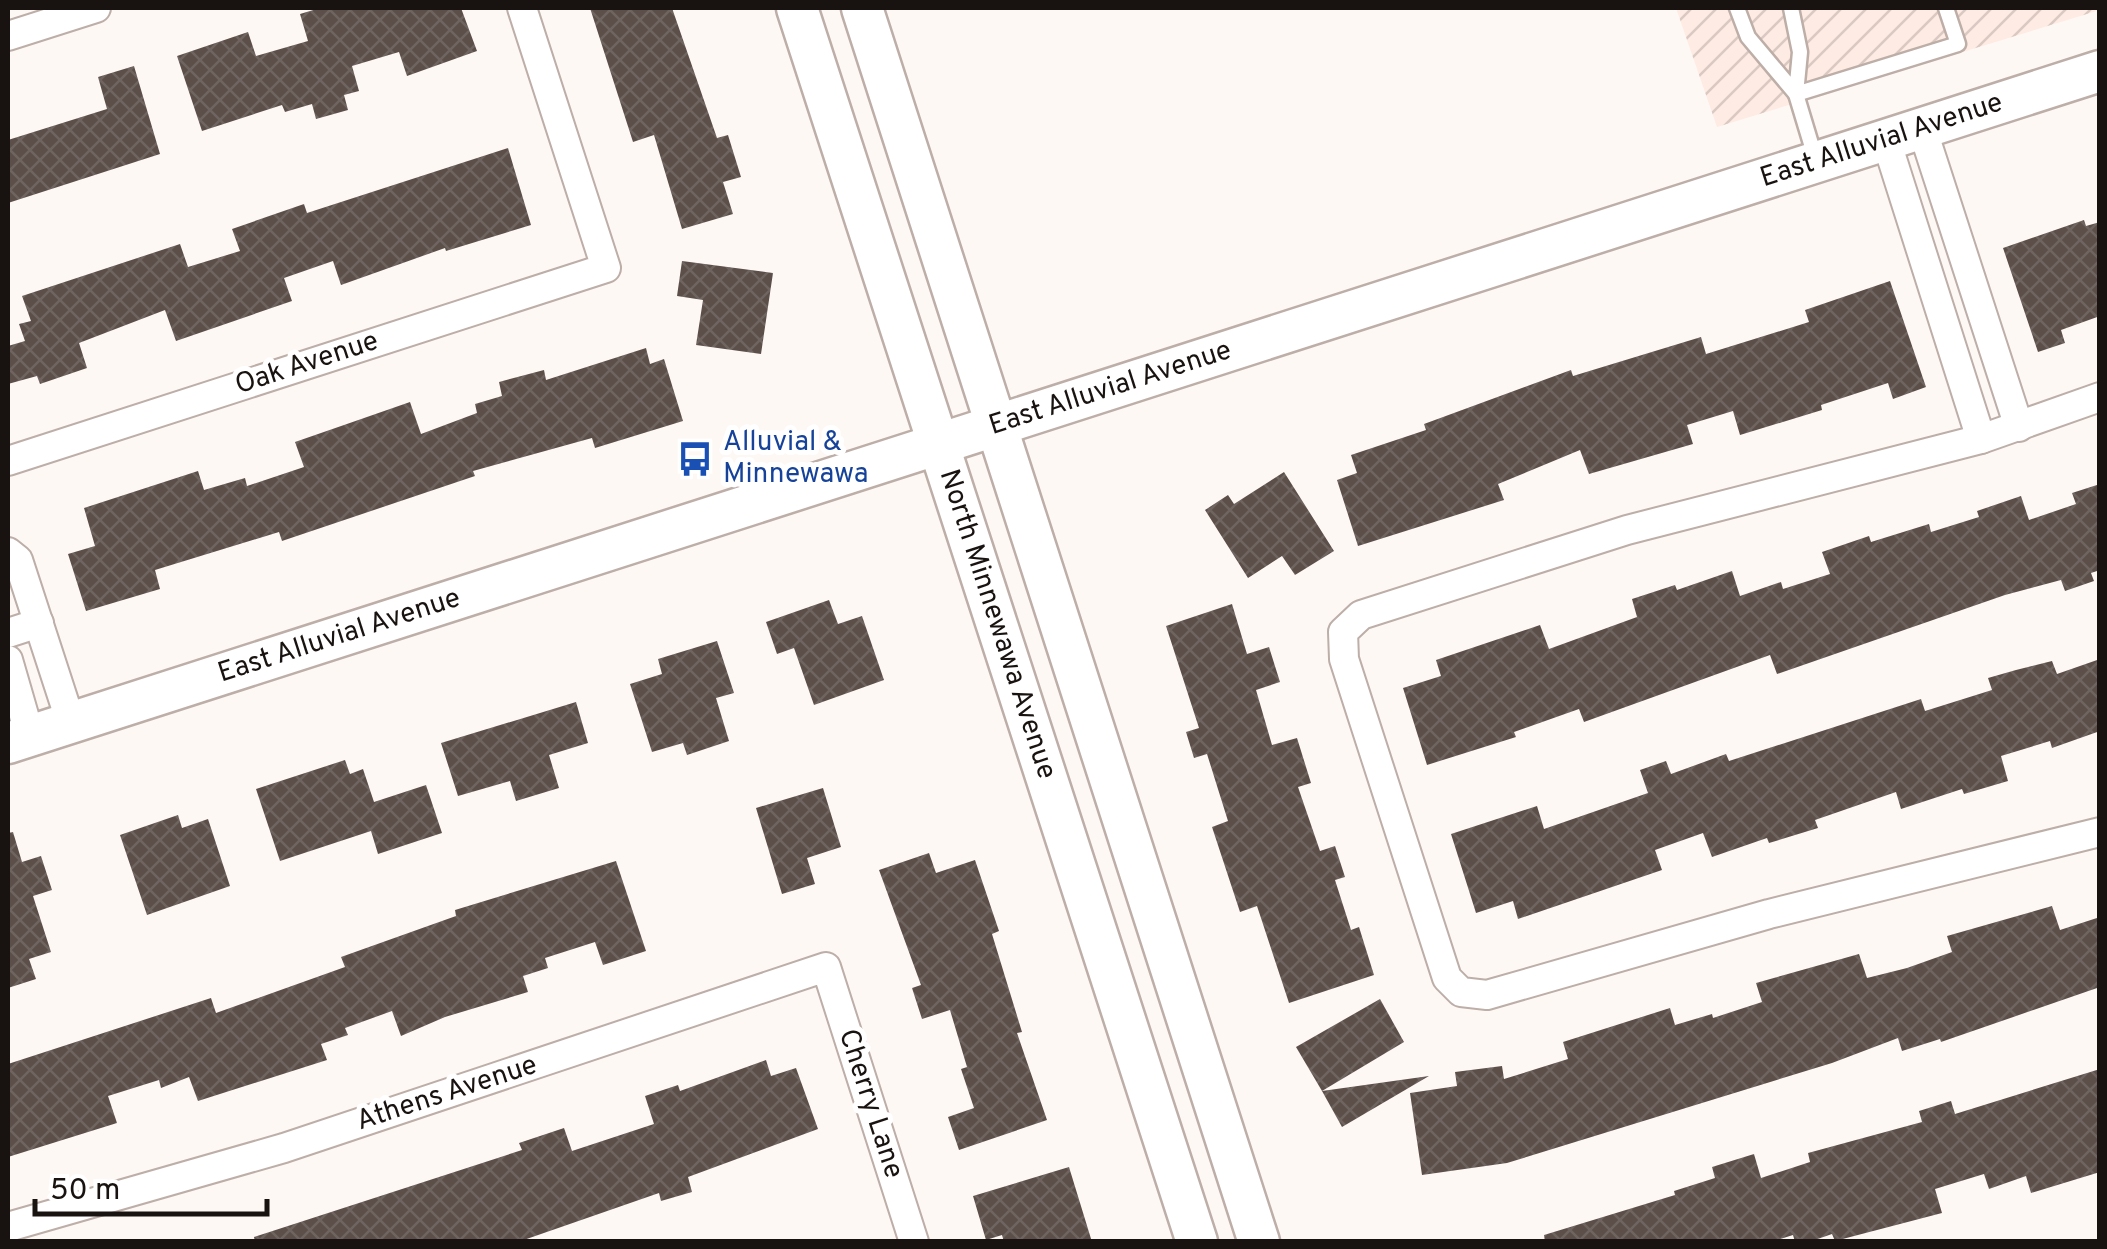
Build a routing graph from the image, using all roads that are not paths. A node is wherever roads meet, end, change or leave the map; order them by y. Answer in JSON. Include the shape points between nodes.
{"nodes":[{"id":1,"x":96,"y":8,"type":"edge"},
{"id":2,"x":522,"y":8,"type":"edge"},
{"id":3,"x":797,"y":8,"type":"edge"},
{"id":4,"x":862,"y":8,"type":"edge"},
{"id":5,"x":1736,"y":8,"type":"edge"},
{"id":6,"x":1791,"y":8,"type":"edge"},
{"id":7,"x":1946,"y":8,"type":"edge"},
{"id":8,"x":8,"y":36,"type":"edge"},
{"id":9,"x":2100,"y":71,"type":"edge"},
{"id":10,"x":1796,"y":94,"type":"junction"},
{"id":11,"x":1904,"y":134,"type":"junction"},
{"id":12,"x":1817,"y":162,"type":"junction"},
{"id":13,"x":2100,"y":397,"type":"edge"},
{"id":14,"x":999,"y":426,"type":"junction"},
{"id":15,"x":2019,"y":427,"type":"junction"},
{"id":16,"x":1980,"y":439,"type":"junction"},
{"id":17,"x":940,"y":446,"type":"junction"},
{"id":18,"x":8,"y":461,"type":"edge"},
{"id":19,"x":8,"y":552,"type":"edge"},
{"id":20,"x":38,"y":623,"type":"junction"},
{"id":21,"x":8,"y":633,"type":"edge"},
{"id":22,"x":8,"y":660,"type":"edge"},
{"id":23,"x":71,"y":723,"type":"junction"},
{"id":24,"x":19,"y":740,"type":"edge"},
{"id":25,"x":2100,"y":832,"type":"edge"},
{"id":26,"x":826,"y":967,"type":"joint"},
{"id":27,"x":8,"y":1227,"type":"edge"},
{"id":28,"x":914,"y":1242,"type":"edge"},
{"id":29,"x":1197,"y":1242,"type":"edge"},
{"id":30,"x":1259,"y":1242,"type":"edge"}],
"edges":[{"from":1,"to":8,"type":"street"},
{"from":2,"to":18,"type":"street","name":"Oak Avenue","via":[[606,268]]},
{"from":3,"to":17,"type":"main road","name":"North Minnewawa Avenue"},
{"from":4,"to":14,"type":"main road"},
{"from":5,"to":10,"type":"lane","via":[[1748,37]]},
{"from":6,"to":10,"type":"lane","via":[[1800,52]]},
{"from":7,"to":10,"type":"lane","via":[[1958,44]]},
{"from":9,"to":11,"type":"main road","name":"East Alluvial Avenue"},
{"from":10,"to":12,"type":"lane"},
{"from":11,"to":12,"type":"main road","name":"East Alluvial Avenue"},
{"from":11,"to":15,"type":"street"},
{"from":11,"to":16,"type":"street"},
{"from":12,"to":14,"type":"main road","name":"East Alluvial Avenue"},
{"from":13,"to":15,"type":"street"},
{"from":14,"to":17,"type":"main road","name":"East Alluvial Avenue"},
{"from":14,"to":30,"type":"main road"},
{"from":15,"to":16,"type":"street"},
{"from":16,"to":25,"type":"street","via":[[1626,530],[1360,614],[1343,632],[1344,659],[1446,978],[1461,992],[1487,995],[1769,914]]},
{"from":17,"to":23,"type":"main road","name":"East Alluvial Avenue"},
{"from":17,"to":29,"type":"main road","name":"North Minnewawa Avenue"},
{"from":19,"to":20,"type":"street","via":[[18,560]]},
{"from":20,"to":21,"type":"street"},
{"from":20,"to":23,"type":"street"},
{"from":22,"to":24,"type":"street"},
{"from":23,"to":24,"type":"main road","name":"East Alluvial Avenue"},
{"from":26,"to":27,"type":"street","name":"Athens Avenue","via":[[284,1148]]},
{"from":26,"to":28,"type":"street","name":"Cherry Lane"}]}
